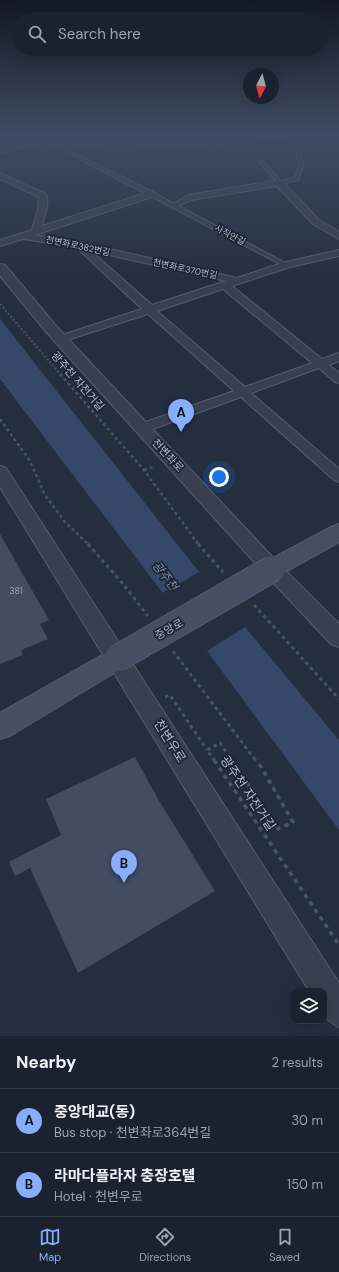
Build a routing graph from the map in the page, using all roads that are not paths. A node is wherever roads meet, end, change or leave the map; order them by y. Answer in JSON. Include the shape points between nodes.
{"nodes":[{"id":1,"x":16,"y":183,"type":"edge"},
{"id":2,"x":131,"y":183,"type":"edge"},
{"id":3,"x":277,"y":183,"type":"edge"},
{"id":4,"x":279,"y":183,"type":"edge"},
{"id":5,"x":152,"y":194,"type":"junction"},
{"id":6,"x":175,"y":205,"type":"junction"},
{"id":7,"x":36,"y":232,"type":"junction"},
{"id":8,"x":24,"y":236,"type":"junction"},
{"id":9,"x":339,"y":236,"type":"edge"},
{"id":10,"x":0,"y":243,"type":"edge"},
{"id":11,"x":79,"y":245,"type":"junction"},
{"id":12,"x":339,"y":253,"type":"edge"},
{"id":13,"x":132,"y":258,"type":"joint"},
{"id":14,"x":286,"y":265,"type":"junction"},
{"id":15,"x":0,"y":268,"type":"edge"},
{"id":16,"x":239,"y":281,"type":"junction"},
{"id":17,"x":226,"y":286,"type":"junction"},
{"id":18,"x":149,"y":309,"type":"junction"},
{"id":19,"x":60,"y":339,"type":"junction"},
{"id":20,"x":339,"y":357,"type":"edge"},
{"id":21,"x":320,"y":363,"type":"junction"},
{"id":22,"x":339,"y":379,"type":"edge"},
{"id":23,"x":242,"y":392,"type":"junction"},
{"id":24,"x":142,"y":428,"type":"junction"},
{"id":25,"x":0,"y":472,"type":"edge"},
{"id":26,"x":339,"y":477,"type":"edge"},
{"id":27,"x":339,"y":532,"type":"edge"},
{"id":28,"x":272,"y":569,"type":"junction"},
{"id":29,"x":339,"y":638,"type":"edge"},
{"id":30,"x":118,"y":658,"type":"junction"},
{"id":31,"x":0,"y":727,"type":"edge"},
{"id":32,"x":339,"y":1011,"type":"edge"}],
"edges":[{"from":1,"to":7,"type":"street","name":"천변좌로382번길","via":[[43,196]]},
{"from":2,"to":5,"type":"lane","name":"사직안길"},
{"from":3,"to":6,"type":"street","via":[[189,198]]},
{"from":4,"to":9,"type":"street","via":[[316,222]]},
{"from":5,"to":6,"type":"lane","name":"사직안길"},
{"from":5,"to":7,"type":"street","name":"천변좌로382번길"},
{"from":6,"to":14,"type":"lane","name":"사직안길"},
{"from":7,"to":8,"type":"street","name":"천변좌로382번길"},
{"from":8,"to":10,"type":"street","name":"천변좌로382번길"},
{"from":8,"to":11,"type":"street","name":"천변좌로382번길"},
{"from":11,"to":13,"type":"street","name":"천변좌로382번길"},
{"from":11,"to":18,"type":"street"},
{"from":12,"to":14,"type":"street","name":"천변좌로370번길"},
{"from":13,"to":16,"type":"street","name":"천변좌로370번길"},
{"from":14,"to":16,"type":"street","name":"천변좌로370번길"},
{"from":15,"to":19,"type":"street","name":"천변좌로"},
{"from":16,"to":17,"type":"street","name":"천변좌로370번길"},
{"from":17,"to":18,"type":"street","name":"천변좌로370번길"},
{"from":17,"to":21,"type":"street","name":"천변좌로370번길"},
{"from":18,"to":19,"type":"street","name":"천변좌로370번길"},
{"from":18,"to":23,"type":"street"},
{"from":19,"to":24,"type":"street","name":"천변좌로"},
{"from":20,"to":21,"type":"street"},
{"from":21,"to":22,"type":"street","name":"천변좌로370번길"},
{"from":21,"to":23,"type":"street"},
{"from":23,"to":24,"type":"street"},
{"from":23,"to":26,"type":"street"},
{"from":24,"to":28,"type":"street","name":"천변좌로"},
{"from":25,"to":30,"type":"street","name":"천변우로"},
{"from":27,"to":28,"type":"main road","name":"중앙로"},
{"from":28,"to":29,"type":"street","name":"천변좌로"},
{"from":28,"to":30,"type":"main road","name":"중앙로","bridge":true},
{"from":30,"to":31,"type":"main road","name":"중앙로"},
{"from":30,"to":32,"type":"street","name":"천변우로"}]}
